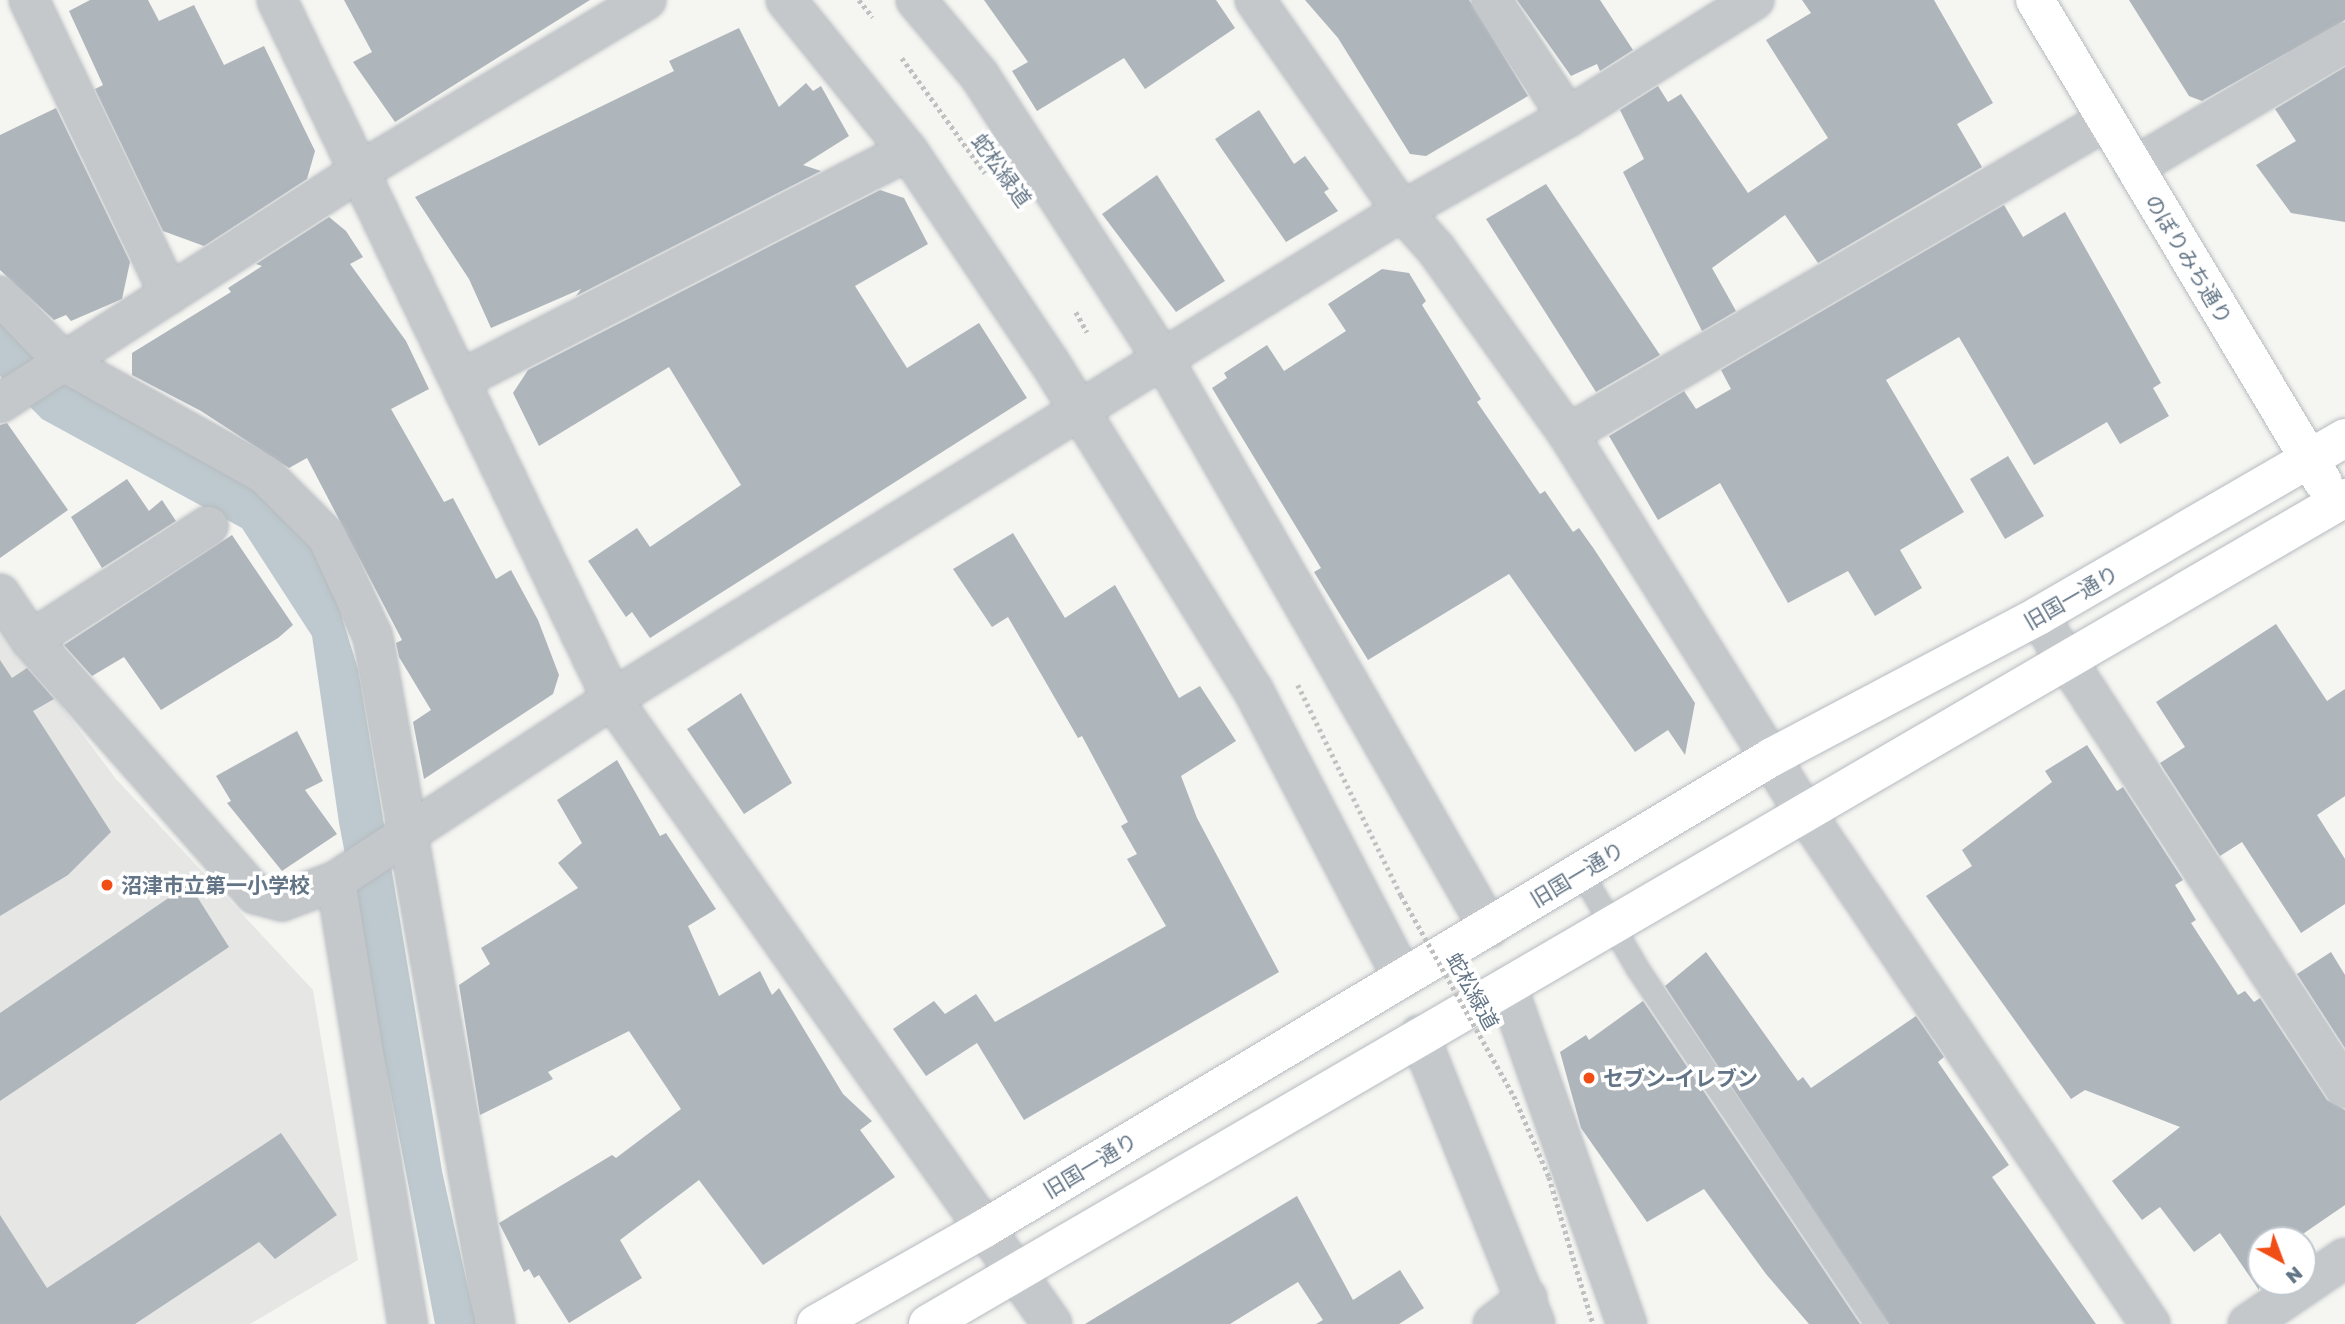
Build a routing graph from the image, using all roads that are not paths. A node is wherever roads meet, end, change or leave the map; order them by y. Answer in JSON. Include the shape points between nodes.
{"nodes":[{"id":1,"x":29,"y":0,"type":"edge"},
{"id":2,"x":277,"y":0,"type":"edge"},
{"id":3,"x":646,"y":0,"type":"edge"},
{"id":4,"x":786,"y":0,"type":"edge"},
{"id":5,"x":916,"y":0,"type":"edge"},
{"id":6,"x":1491,"y":0,"type":"edge"},
{"id":7,"x":1754,"y":0,"type":"edge"},
{"id":8,"x":2035,"y":0,"type":"edge"},
{"id":9,"x":1258,"y":1,"type":"edge"},
{"id":10,"x":2345,"y":42,"type":"edge"},
{"id":11,"x":1568,"y":117,"type":"junction"},
{"id":12,"x":2107,"y":120,"type":"junction"},
{"id":13,"x":908,"y":151,"type":"junction"},
{"id":14,"x":2134,"y":167,"type":"junction"},
{"id":15,"x":362,"y":170,"type":"junction"},
{"id":16,"x":1402,"y":211,"type":"junction"},
{"id":17,"x":169,"y":294,"type":"junction"},
{"id":18,"x":0,"y":296,"type":"edge"},
{"id":19,"x":1163,"y":359,"type":"junction"},
{"id":20,"x":65,"y":363,"type":"junction"},
{"id":21,"x":460,"y":380,"type":"junction"},
{"id":22,"x":2,"y":402,"type":"edge"},
{"id":23,"x":1078,"y":409,"type":"junction"},
{"id":24,"x":1568,"y":434,"type":"junction"},
{"id":25,"x":2345,"y":438,"type":"edge"},
{"id":26,"x":2309,"y":459,"type":"junction"},
{"id":27,"x":2342,"y":506,"type":"edge"},
{"id":28,"x":208,"y":526,"type":"dead end"},
{"id":29,"x":0,"y":594,"type":"edge"},
{"id":30,"x":2038,"y":617,"type":"junction"},
{"id":31,"x":31,"y":640,"type":"junction"},
{"id":32,"x":2066,"y":661,"type":"junction"},
{"id":33,"x":612,"y":699,"type":"junction"},
{"id":34,"x":1772,"y":757,"type":"junction"},
{"id":35,"x":1804,"y":811,"type":"junction"},
{"id":36,"x":409,"y":834,"type":"junction"},
{"id":37,"x":1581,"y":872,"type":"junction"},
{"id":38,"x":336,"y":881,"type":"junction"},
{"id":39,"x":1613,"y":925,"type":"junction"},
{"id":40,"x":1489,"y":928,"type":"junction"},
{"id":41,"x":1403,"y":978,"type":"junction"},
{"id":42,"x":1507,"y":986,"type":"junction"},
{"id":43,"x":1419,"y":1035,"type":"junction"},
{"id":44,"x":2345,"y":1088,"type":"edge"},
{"id":45,"x":985,"y":1228,"type":"junction"},
{"id":46,"x":2345,"y":1258,"type":"edge"},
{"id":47,"x":1015,"y":1274,"type":"junction"},
{"id":48,"x":1531,"y":1311,"type":"edge"},
{"id":49,"x":408,"y":1324,"type":"edge"},
{"id":50,"x":495,"y":1324,"type":"edge"},
{"id":51,"x":816,"y":1324,"type":"edge"},
{"id":52,"x":928,"y":1324,"type":"edge"},
{"id":53,"x":1052,"y":1324,"type":"edge"},
{"id":54,"x":1493,"y":1324,"type":"edge"},
{"id":55,"x":1627,"y":1324,"type":"edge"},
{"id":56,"x":1876,"y":1324,"type":"edge"},
{"id":57,"x":2150,"y":1324,"type":"edge"},
{"id":58,"x":2248,"y":1324,"type":"edge"}],
"edges":[{"from":1,"to":17,"type":"street"},
{"from":2,"to":15,"type":"street"},
{"from":3,"to":15,"type":"street"},
{"from":4,"to":13,"type":"street"},
{"from":5,"to":19,"type":"street","via":[[979,75]]},
{"from":6,"to":11,"type":"street"},
{"from":7,"to":11,"type":"street"},
{"from":8,"to":12,"type":"main road","name":"のぼりみち通り"},
{"from":9,"to":16,"type":"street"},
{"from":10,"to":14,"type":"street"},
{"from":11,"to":16,"type":"street"},
{"from":12,"to":14,"type":"main road","name":"のぼりみち通り"},
{"from":12,"to":24,"type":"street"},
{"from":13,"to":21,"type":"street"},
{"from":13,"to":23,"type":"street"},
{"from":14,"to":26,"type":"main road","name":"のぼりみち通り"},
{"from":15,"to":17,"type":"street"},
{"from":15,"to":21,"type":"street"},
{"from":16,"to":19,"type":"street"},
{"from":16,"to":24,"type":"street","via":[[1436,249]]},
{"from":17,"to":20,"type":"street"},
{"from":18,"to":20,"type":"street"},
{"from":19,"to":23,"type":"street"},
{"from":19,"to":40,"type":"street"},
{"from":20,"to":22,"type":"street"},
{"from":20,"to":36,"type":"street","via":[[264,474],[327,537],[373,637]]},
{"from":21,"to":33,"type":"street"},
{"from":23,"to":33,"type":"street"},
{"from":23,"to":41,"type":"street","via":[[1253,690]]},
{"from":24,"to":34,"type":"street"},
{"from":25,"to":26,"type":"main road","name":"旧国一通り"},
{"from":26,"to":27,"type":"main road","name":"のぼりみち通り"},
{"from":26,"to":30,"type":"main road","name":"旧国一通り"},
{"from":27,"to":32,"type":"main road"},
{"from":28,"to":31,"type":"street"},
{"from":29,"to":31,"type":"street"},
{"from":30,"to":32,"type":"street"},
{"from":30,"to":34,"type":"main road","name":"旧国一通り"},
{"from":31,"to":38,"type":"street","via":[[255,894],[282,901]]},
{"from":32,"to":35,"type":"main road"},
{"from":32,"to":44,"type":"street"},
{"from":33,"to":36,"type":"street"},
{"from":33,"to":45,"type":"street"},
{"from":34,"to":35,"type":"street"},
{"from":34,"to":37,"type":"main road","name":"旧国一通り"},
{"from":35,"to":39,"type":"main road"},
{"from":35,"to":57,"type":"street"},
{"from":36,"to":38,"type":"street"},
{"from":36,"to":50,"type":"street"},
{"from":37,"to":39,"type":"lane"},
{"from":37,"to":40,"type":"main road","name":"旧国一通り"},
{"from":38,"to":49,"type":"street"},
{"from":39,"to":42,"type":"main road"},
{"from":39,"to":56,"type":"lane","via":[[1637,968]]},
{"from":40,"to":41,"type":"main road","name":"旧国一通り"},
{"from":41,"to":45,"type":"main road","name":"旧国一通り"},
{"from":42,"to":43,"type":"main road"},
{"from":42,"to":55,"type":"street"},
{"from":43,"to":47,"type":"main road"},
{"from":43,"to":48,"type":"street"},
{"from":45,"to":47,"type":"street"},
{"from":45,"to":51,"type":"main road","name":"旧国一通り"},
{"from":46,"to":58,"type":"street"},
{"from":47,"to":52,"type":"main road"},
{"from":47,"to":53,"type":"street"},
{"from":48,"to":54,"type":"street"}]}
